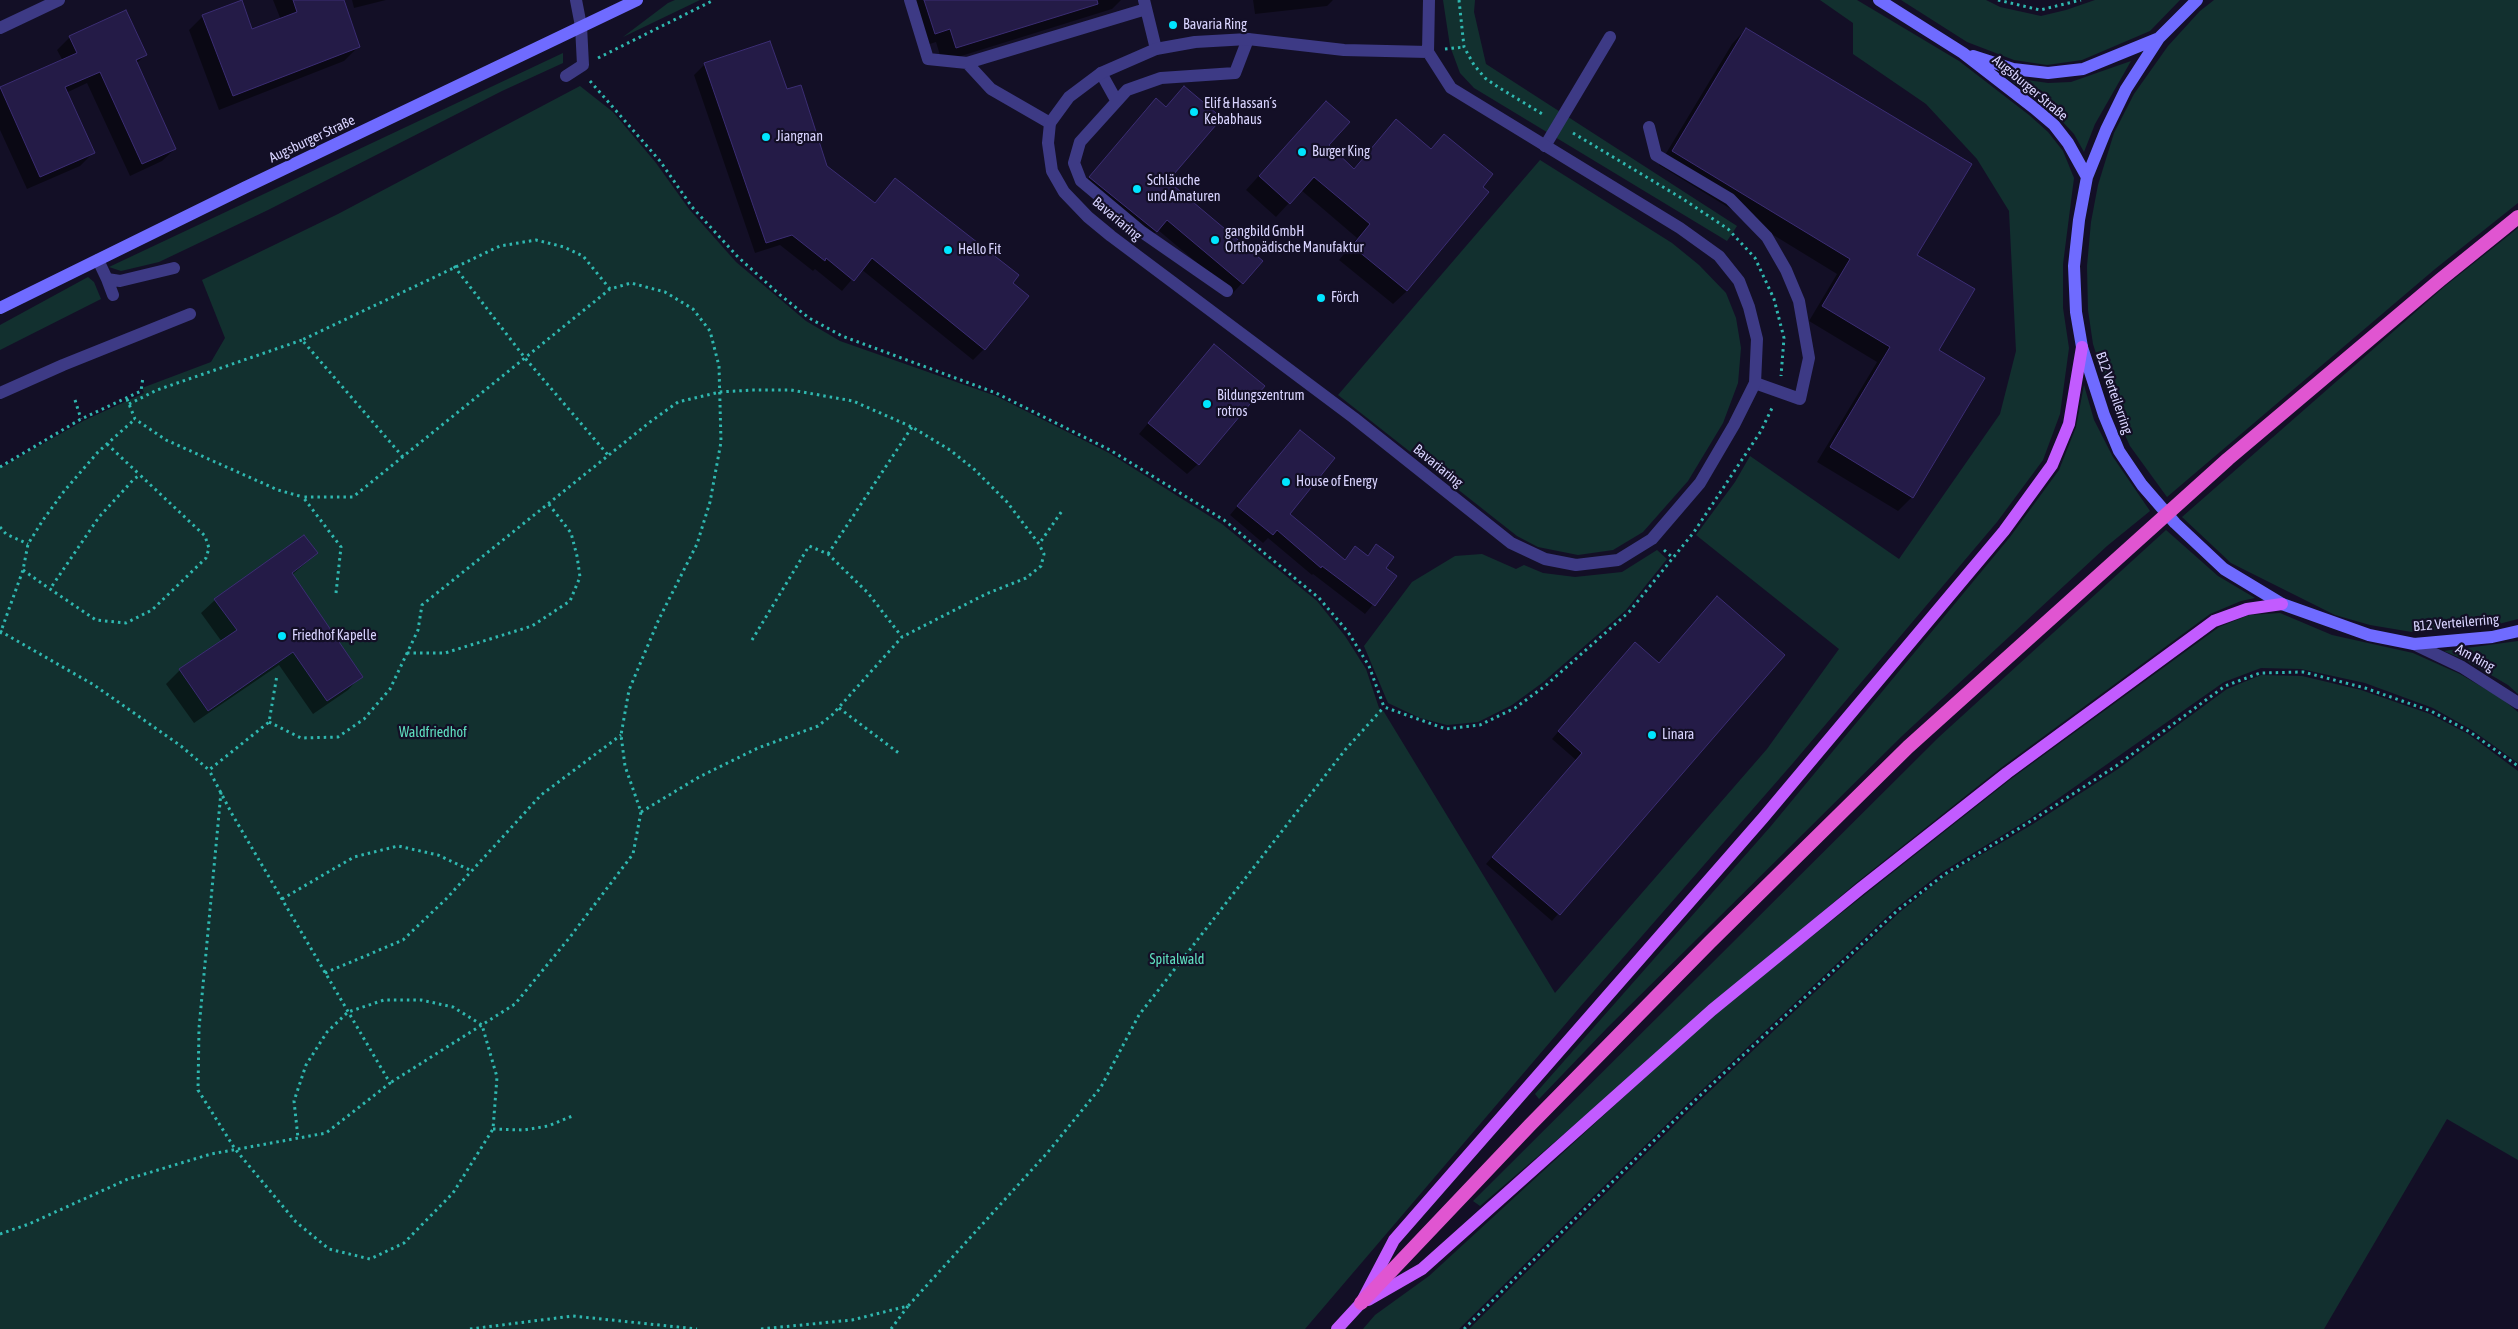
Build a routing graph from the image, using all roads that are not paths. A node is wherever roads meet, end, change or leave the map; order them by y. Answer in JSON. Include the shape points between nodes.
{"nodes":[{"id":1,"x":58,"y":0,"type":"edge"},
{"id":2,"x":576,"y":0,"type":"edge"},
{"id":3,"x":637,"y":0,"type":"edge"},
{"id":4,"x":910,"y":0,"type":"edge"},
{"id":5,"x":1429,"y":0,"type":"edge"},
{"id":6,"x":1879,"y":0,"type":"edge"},
{"id":7,"x":2197,"y":0,"type":"edge"},
{"id":8,"x":620,"y":4,"type":"edge"},
{"id":9,"x":1145,"y":4,"type":"edge"},
{"id":10,"x":581,"y":26,"type":"junction"},
{"id":11,"x":0,"y":28,"type":"edge"},
{"id":12,"x":1610,"y":37,"type":"dead end"},
{"id":13,"x":2159,"y":38,"type":"junction"},
{"id":14,"x":1248,"y":40,"type":"junction"},
{"id":15,"x":1156,"y":49,"type":"junction"},
{"id":16,"x":1428,"y":52,"type":"junction"},
{"id":17,"x":1963,"y":53,"type":"junction"},
{"id":18,"x":967,"y":63,"type":"junction"},
{"id":19,"x":1101,"y":73,"type":"junction"},
{"id":20,"x":566,"y":76,"type":"dead end"},
{"id":21,"x":1116,"y":100,"type":"junction"},
{"id":22,"x":1050,"y":123,"type":"junction"},
{"id":23,"x":1649,"y":127,"type":"dead end"},
{"id":24,"x":1545,"y":146,"type":"junction"},
{"id":25,"x":2087,"y":177,"type":"junction"},
{"id":26,"x":2518,"y":217,"type":"edge"},
{"id":27,"x":98,"y":260,"type":"junction"},
{"id":28,"x":174,"y":268,"type":"dead end"},
{"id":29,"x":106,"y":279,"type":"junction"},
{"id":30,"x":1227,"y":291,"type":"dead end"},
{"id":31,"x":113,"y":295,"type":"dead end"},
{"id":32,"x":0,"y":308,"type":"edge"},
{"id":33,"x":190,"y":314,"type":"dead end"},
{"id":34,"x":2082,"y":347,"type":"junction"},
{"id":35,"x":1755,"y":383,"type":"junction"},
{"id":36,"x":0,"y":392,"type":"edge"},
{"id":37,"x":2282,"y":604,"type":"junction"},
{"id":38,"x":2518,"y":631,"type":"edge"},
{"id":39,"x":2414,"y":644,"type":"junction"},
{"id":40,"x":2518,"y":703,"type":"edge"},
{"id":41,"x":1361,"y":1304,"type":"junction"},
{"id":42,"x":1338,"y":1329,"type":"edge"}],
"edges":[{"from":1,"to":11,"type":"street"},
{"from":2,"to":10,"type":"street"},
{"from":3,"to":8,"type":"main road","name":"Augsburger Straße"},
{"from":4,"to":18,"type":"street","via":[[928,59]]},
{"from":5,"to":16,"type":"street"},
{"from":6,"to":17,"type":"main road","name":"Augsburger Straße"},
{"from":7,"to":13,"type":"main road","name":"B12 Verteilerring"},
{"from":8,"to":10,"type":"main road","name":"Augsburger Straße"},
{"from":9,"to":15,"type":"street"},
{"from":9,"to":18,"type":"street"},
{"from":10,"to":20,"type":"street","via":[[583,65]]},
{"from":10,"to":27,"type":"main road","name":"Augsburger Straße"},
{"from":12,"to":24,"type":"street"},
{"from":13,"to":17,"type":"main road","name":"Augsburger Straße","via":[[2083,69],[2048,73],[2013,69]]},
{"from":13,"to":25,"type":"main road","name":"B12 Verteilerring","via":[[2126,89]]},
{"from":14,"to":15,"type":"street","via":[[1195,42]]},
{"from":14,"to":16,"type":"street","via":[[1344,50]]},
{"from":14,"to":21,"type":"street","via":[[1235,72],[1161,78],[1127,90]]},
{"from":15,"to":19,"type":"street"},
{"from":16,"to":24,"type":"street","name":"Bavariaring","via":[[1451,88]]},
{"from":17,"to":25,"type":"main road","name":"Augsburger Straße","via":[[2054,125]]},
{"from":18,"to":22,"type":"street","via":[[991,89]]},
{"from":19,"to":21,"type":"street"},
{"from":19,"to":22,"type":"street","via":[[1069,96]]},
{"from":21,"to":30,"type":"street","via":[[1080,142],[1074,163],[1081,181],[1142,232]]},
{"from":22,"to":35,"type":"street","name":"Bavariaring","via":[[1048,143],[1052,171],[1064,192],[1088,217],[1354,418],[1511,543],[1545,559],[1576,565],[1618,560],[1652,539],[1700,483]]},
{"from":23,"to":35,"type":"street","via":[[1656,155],[1730,198],[1767,237],[1800,301],[1810,358],[1800,399]]},
{"from":24,"to":35,"type":"street","name":"Bavariaring","via":[[1680,228],[1719,256],[1739,281],[1749,307],[1757,339]]},
{"from":25,"to":34,"type":"main road","name":"B12 Verteilerring","via":[[2074,266],[2076,312]]},
{"from":26,"to":41,"type":"highway","via":[[2228,459],[1908,747],[1530,1125]]},
{"from":27,"to":29,"type":"street"},
{"from":27,"to":32,"type":"main road","name":"Augsburger Straße"},
{"from":28,"to":29,"type":"street","via":[[120,281]]},
{"from":29,"to":31,"type":"street"},
{"from":33,"to":36,"type":"street"},
{"from":34,"to":37,"type":"main road","name":"B12 Verteilerring","via":[[2119,451],[2142,485],[2175,523],[2224,569]]},
{"from":34,"to":41,"type":"main road","via":[[2068,424],[2052,466],[2004,531],[1763,818],[1394,1240]]},
{"from":37,"to":39,"type":"main road","name":"B12 Verteilerring","via":[[2369,635]]},
{"from":37,"to":41,"type":"main road","via":[[2247,608],[2214,621],[2007,773],[1712,1010],[1422,1269]]},
{"from":38,"to":39,"type":"main road","name":"B12 Verteilerring","via":[[2492,637]]},
{"from":39,"to":40,"type":"street","name":"Am Ring","via":[[2462,667]]},
{"from":41,"to":42,"type":"main road"}]}
